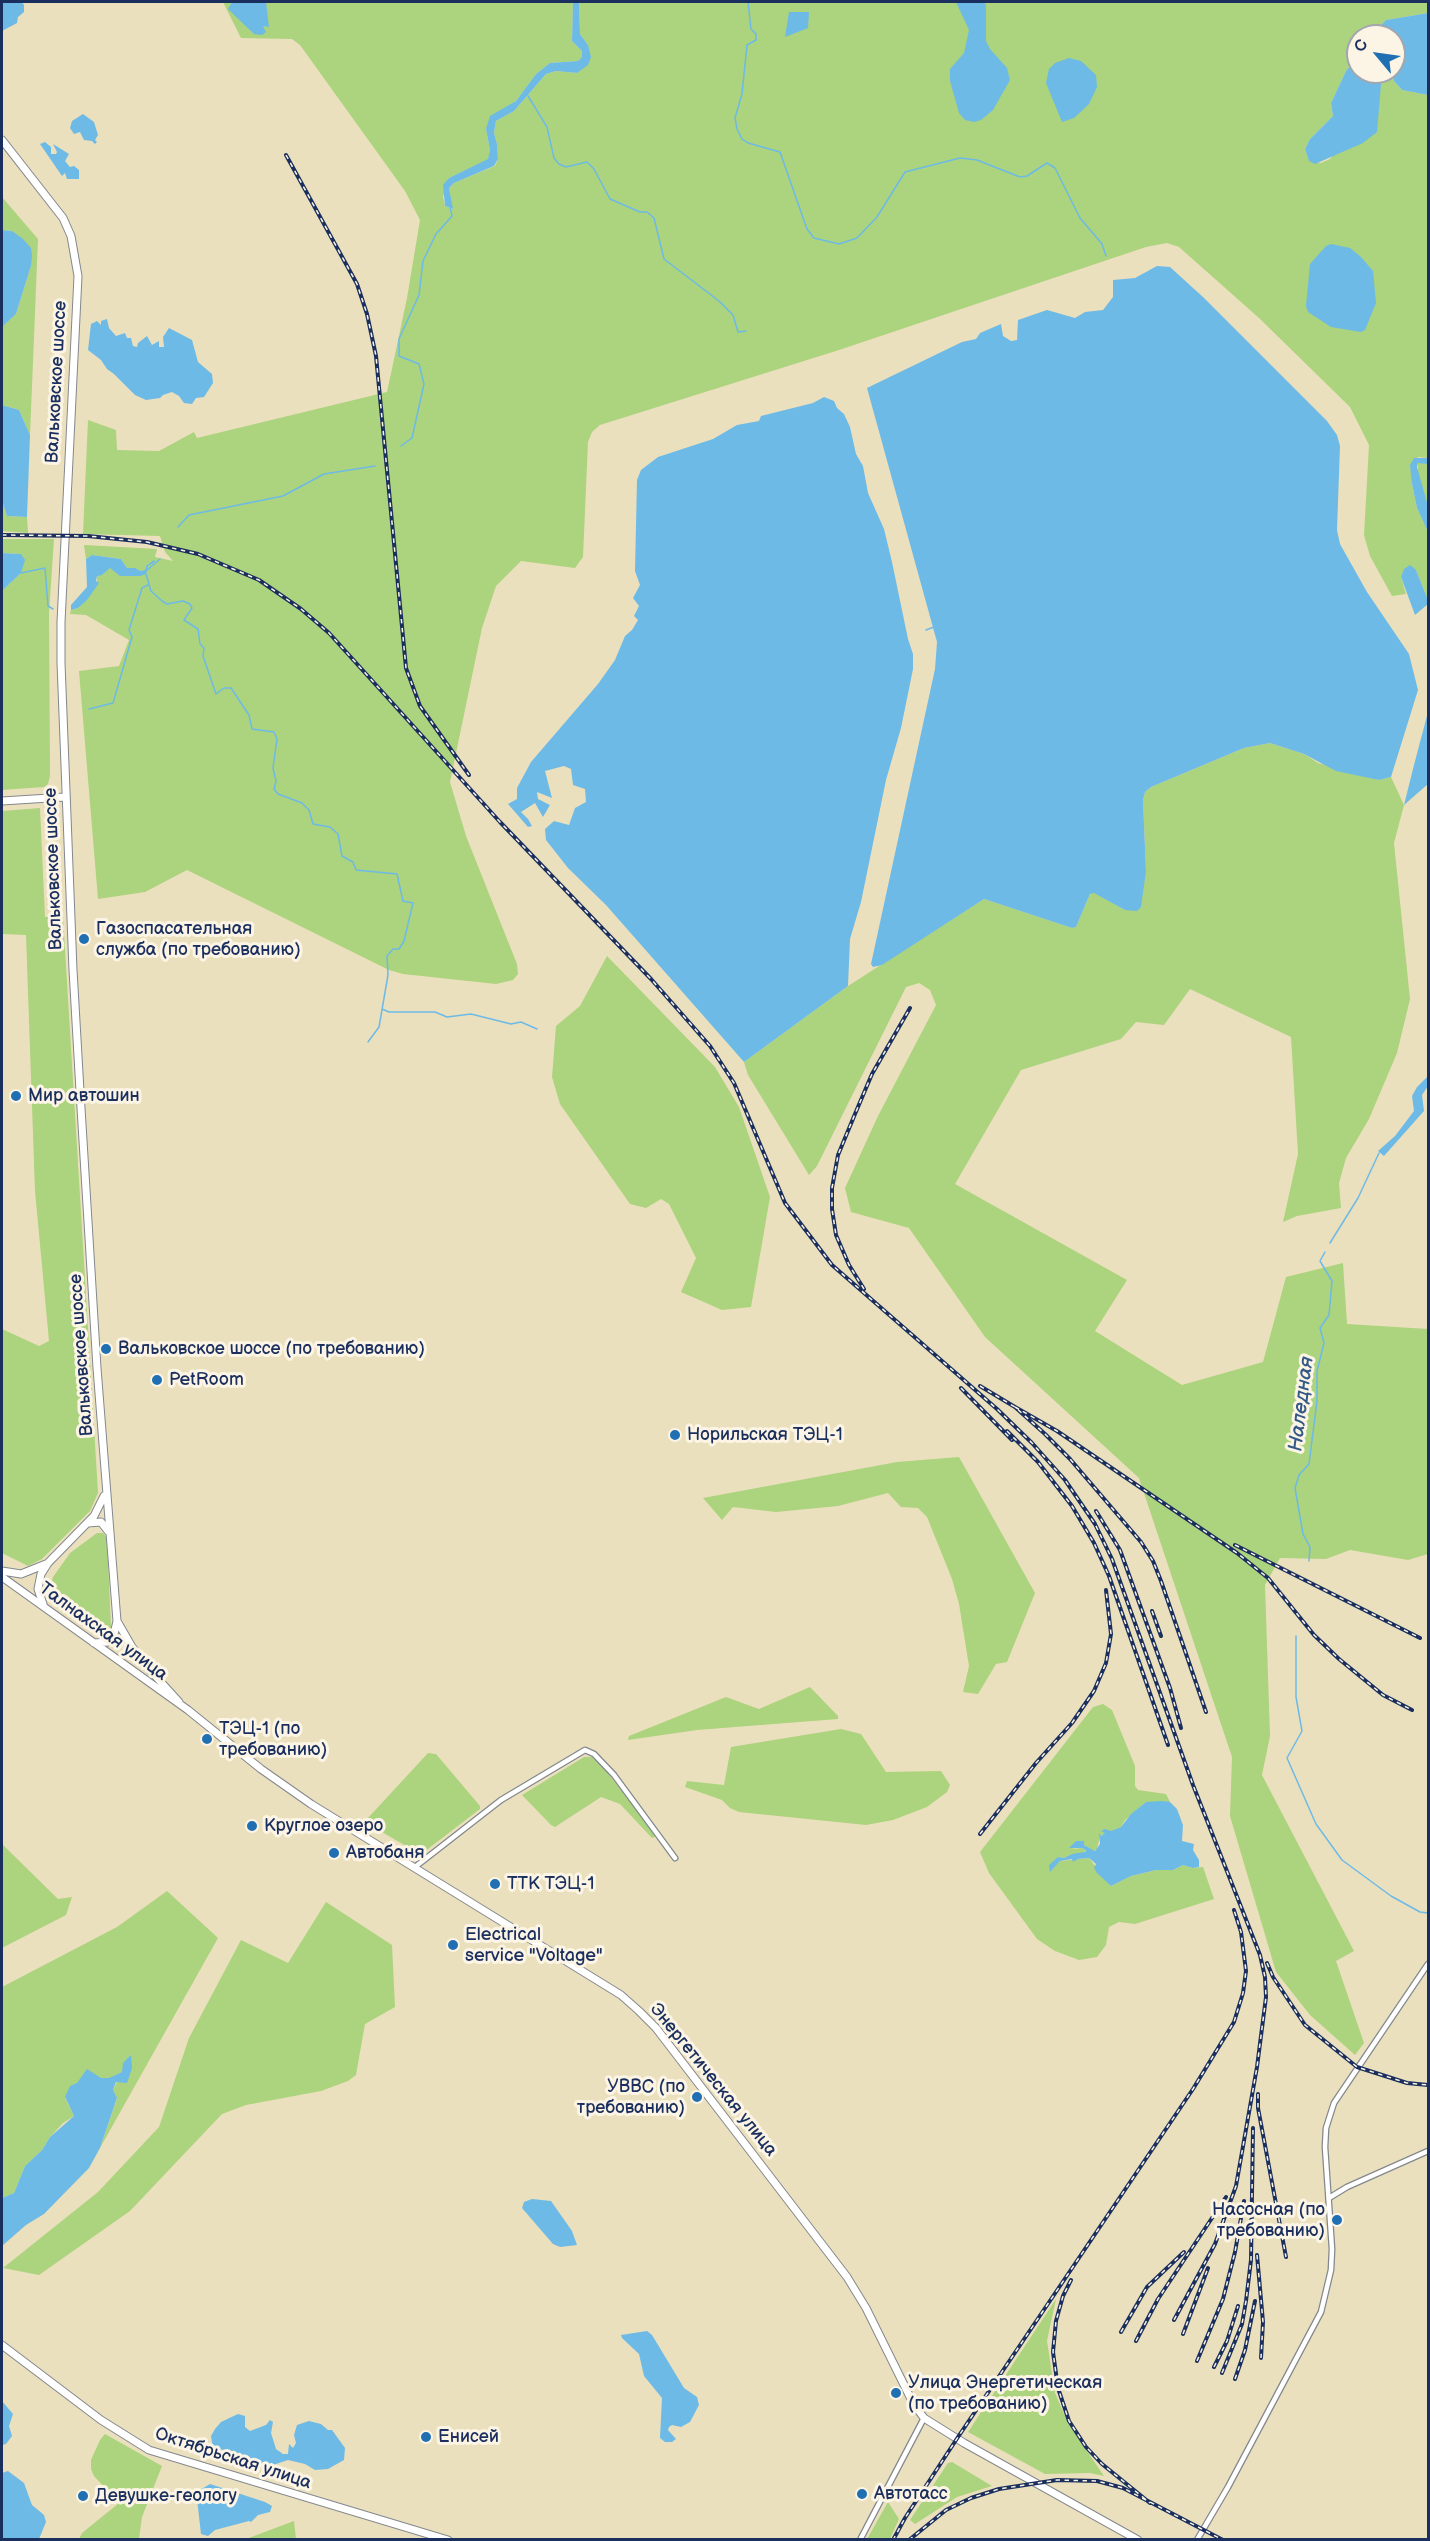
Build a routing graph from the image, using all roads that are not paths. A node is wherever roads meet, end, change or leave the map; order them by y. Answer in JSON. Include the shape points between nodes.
{"nodes":[{"id":1,"x":2,"y":140,"type":"edge"},
{"id":2,"x":65,"y":797,"type":"junction"},
{"id":3,"x":2,"y":801,"type":"edge"},
{"id":4,"x":106,"y":1491,"type":"junction"},
{"id":5,"x":88,"y":1523,"type":"junction"},
{"id":6,"x":110,"y":1533,"type":"junction"},
{"id":7,"x":48,"y":1563,"type":"junction"},
{"id":8,"x":2,"y":1571,"type":"edge"},
{"id":9,"x":3,"y":1579,"type":"edge"},
{"id":10,"x":44,"y":1607,"type":"junction"},
{"id":11,"x":117,"y":1621,"type":"junction"},
{"id":12,"x":97,"y":1645,"type":"junction"},
{"id":13,"x":188,"y":1710,"type":"junction"},
{"id":14,"x":675,"y":1858,"type":"dead end"},
{"id":15,"x":415,"y":1867,"type":"junction"},
{"id":16,"x":1428,"y":1964,"type":"edge"},
{"id":17,"x":1428,"y":2151,"type":"edge"},
{"id":18,"x":1329,"y":2198,"type":"junction"},
{"id":19,"x":2,"y":2345,"type":"edge"},
{"id":20,"x":924,"y":2418,"type":"junction"},
{"id":21,"x":448,"y":2540,"type":"edge"},
{"id":22,"x":860,"y":2540,"type":"edge"},
{"id":23,"x":1138,"y":2540,"type":"edge"},
{"id":24,"x":1197,"y":2540,"type":"edge"}],
"edges":[{"from":1,"to":2,"type":"street","name":"Вальковское шоссе","via":[[63,218],[71,236],[78,276],[61,628]]},
{"from":2,"to":3,"type":"street"},
{"from":2,"to":4,"type":"street","name":"Вальковское шоссе"},
{"from":4,"to":5,"type":"street"},
{"from":4,"to":6,"type":"street","name":"Вальковское шоссе"},
{"from":5,"to":6,"type":"street","via":[[97,1521]]},
{"from":5,"to":7,"type":"street"},
{"from":6,"to":11,"type":"street","name":"Вальковское шоссе"},
{"from":7,"to":8,"type":"street","via":[[28,1572]]},
{"from":7,"to":10,"type":"street","via":[[38,1582]]},
{"from":9,"to":10,"type":"street","name":"Талнахская улица"},
{"from":10,"to":12,"type":"street","name":"Талнахская улица"},
{"from":11,"to":12,"type":"street","name":"Вальковское шоссе","via":[[112,1638]]},
{"from":11,"to":13,"type":"street","name":"Вальковское шоссе","via":[[148,1669]]},
{"from":12,"to":13,"type":"street","name":"Талнахская улица"},
{"from":13,"to":15,"type":"street","name":"Энергетическая улица","via":[[292,1791]]},
{"from":14,"to":15,"type":"street","via":[[599,1757],[585,1750],[501,1800]]},
{"from":15,"to":20,"type":"street","name":"Энергетическая улица","via":[[621,1995],[656,2028],[847,2277]]},
{"from":16,"to":18,"type":"street","via":[[1334,2103],[1325,2138]]},
{"from":17,"to":18,"type":"street"},
{"from":18,"to":24,"type":"street","via":[[1331,2270],[1321,2312]]},
{"from":19,"to":21,"type":"street","name":"Октябрьская улица","via":[[101,2420],[149,2450]]},
{"from":20,"to":22,"type":"street"},
{"from":20,"to":23,"type":"street"}]}
